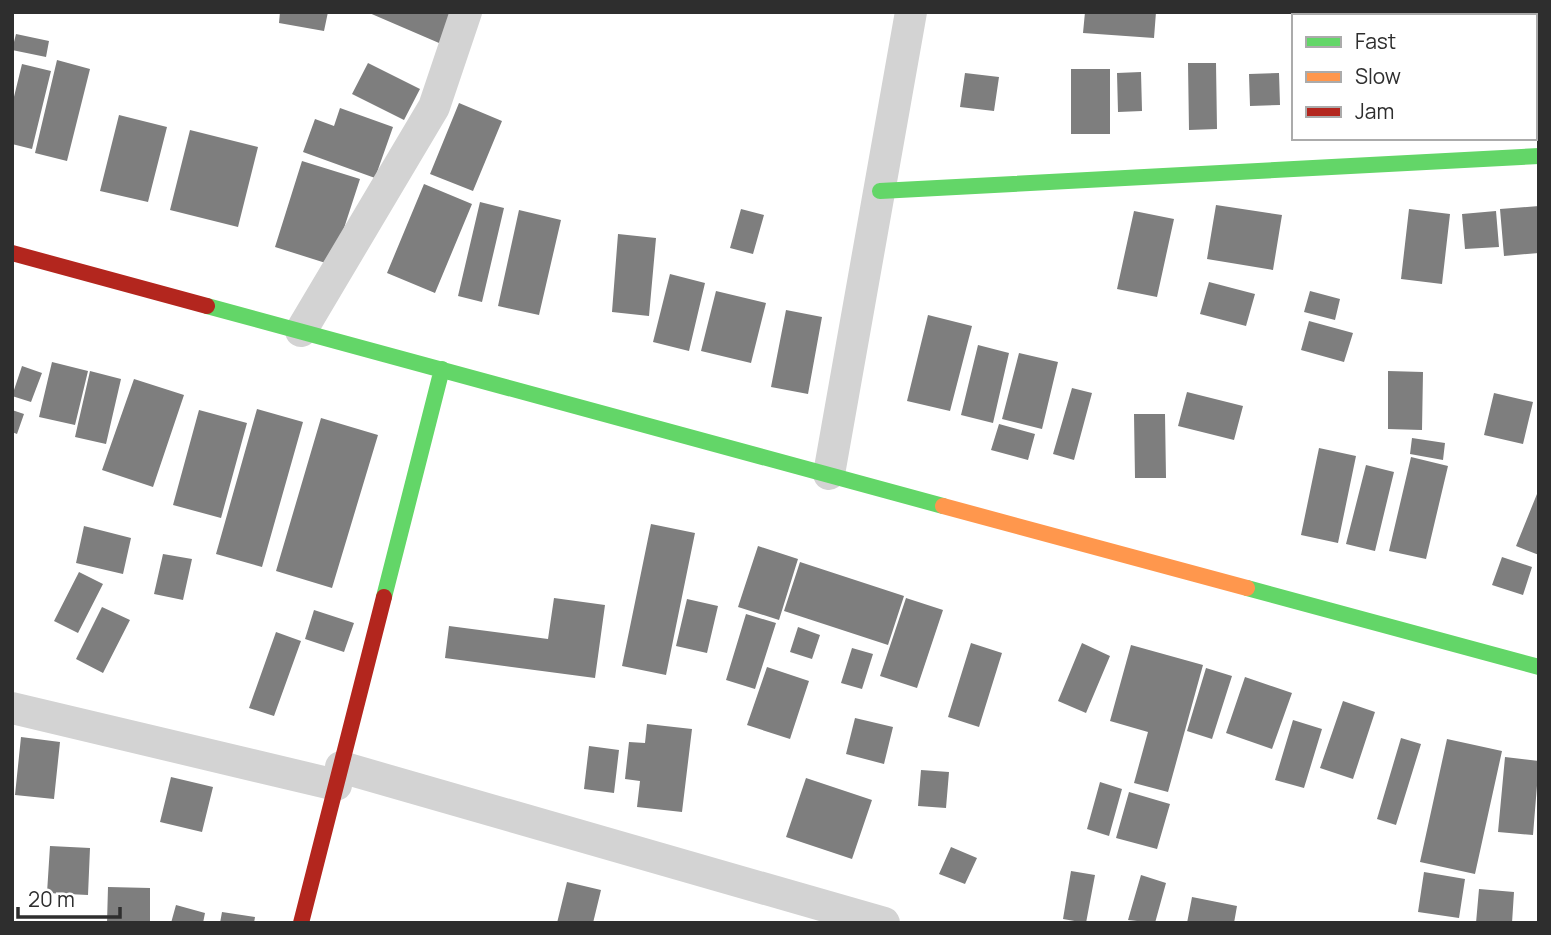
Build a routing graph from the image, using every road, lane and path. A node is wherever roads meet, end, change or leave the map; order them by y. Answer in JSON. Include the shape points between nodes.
{"nodes":[{"id":1,"x":466,"y":12,"type":"edge"},
{"id":2,"x":911,"y":12,"type":"edge"},
{"id":3,"x":1539,"y":156,"type":"edge"},
{"id":4,"x":880,"y":191,"type":"junction"},
{"id":5,"x":12,"y":253,"type":"edge"},
{"id":6,"x":301,"y":331,"type":"junction"},
{"id":7,"x":442,"y":369,"type":"junction"},
{"id":8,"x":830,"y":474,"type":"junction"},
{"id":9,"x":1539,"y":667,"type":"edge"},
{"id":10,"x":12,"y":708,"type":"edge"},
{"id":11,"x":338,"y":776,"type":"junction"},
{"id":12,"x":301,"y":923,"type":"edge"},
{"id":13,"x":884,"y":923,"type":"edge"}],
"edges":[{"from":1,"to":6,"type":"street","via":[[434,107]]},
{"from":2,"to":4,"type":"street"},
{"from":3,"to":4,"type":"main road"},
{"from":4,"to":8,"type":"street"},
{"from":5,"to":6,"type":"main road"},
{"from":6,"to":7,"type":"main road"},
{"from":7,"to":8,"type":"main road"},
{"from":7,"to":11,"type":"main road"},
{"from":8,"to":9,"type":"main road"},
{"from":10,"to":11,"type":"street"},
{"from":11,"to":12,"type":"main road"},
{"from":11,"to":13,"type":"street"}]}
